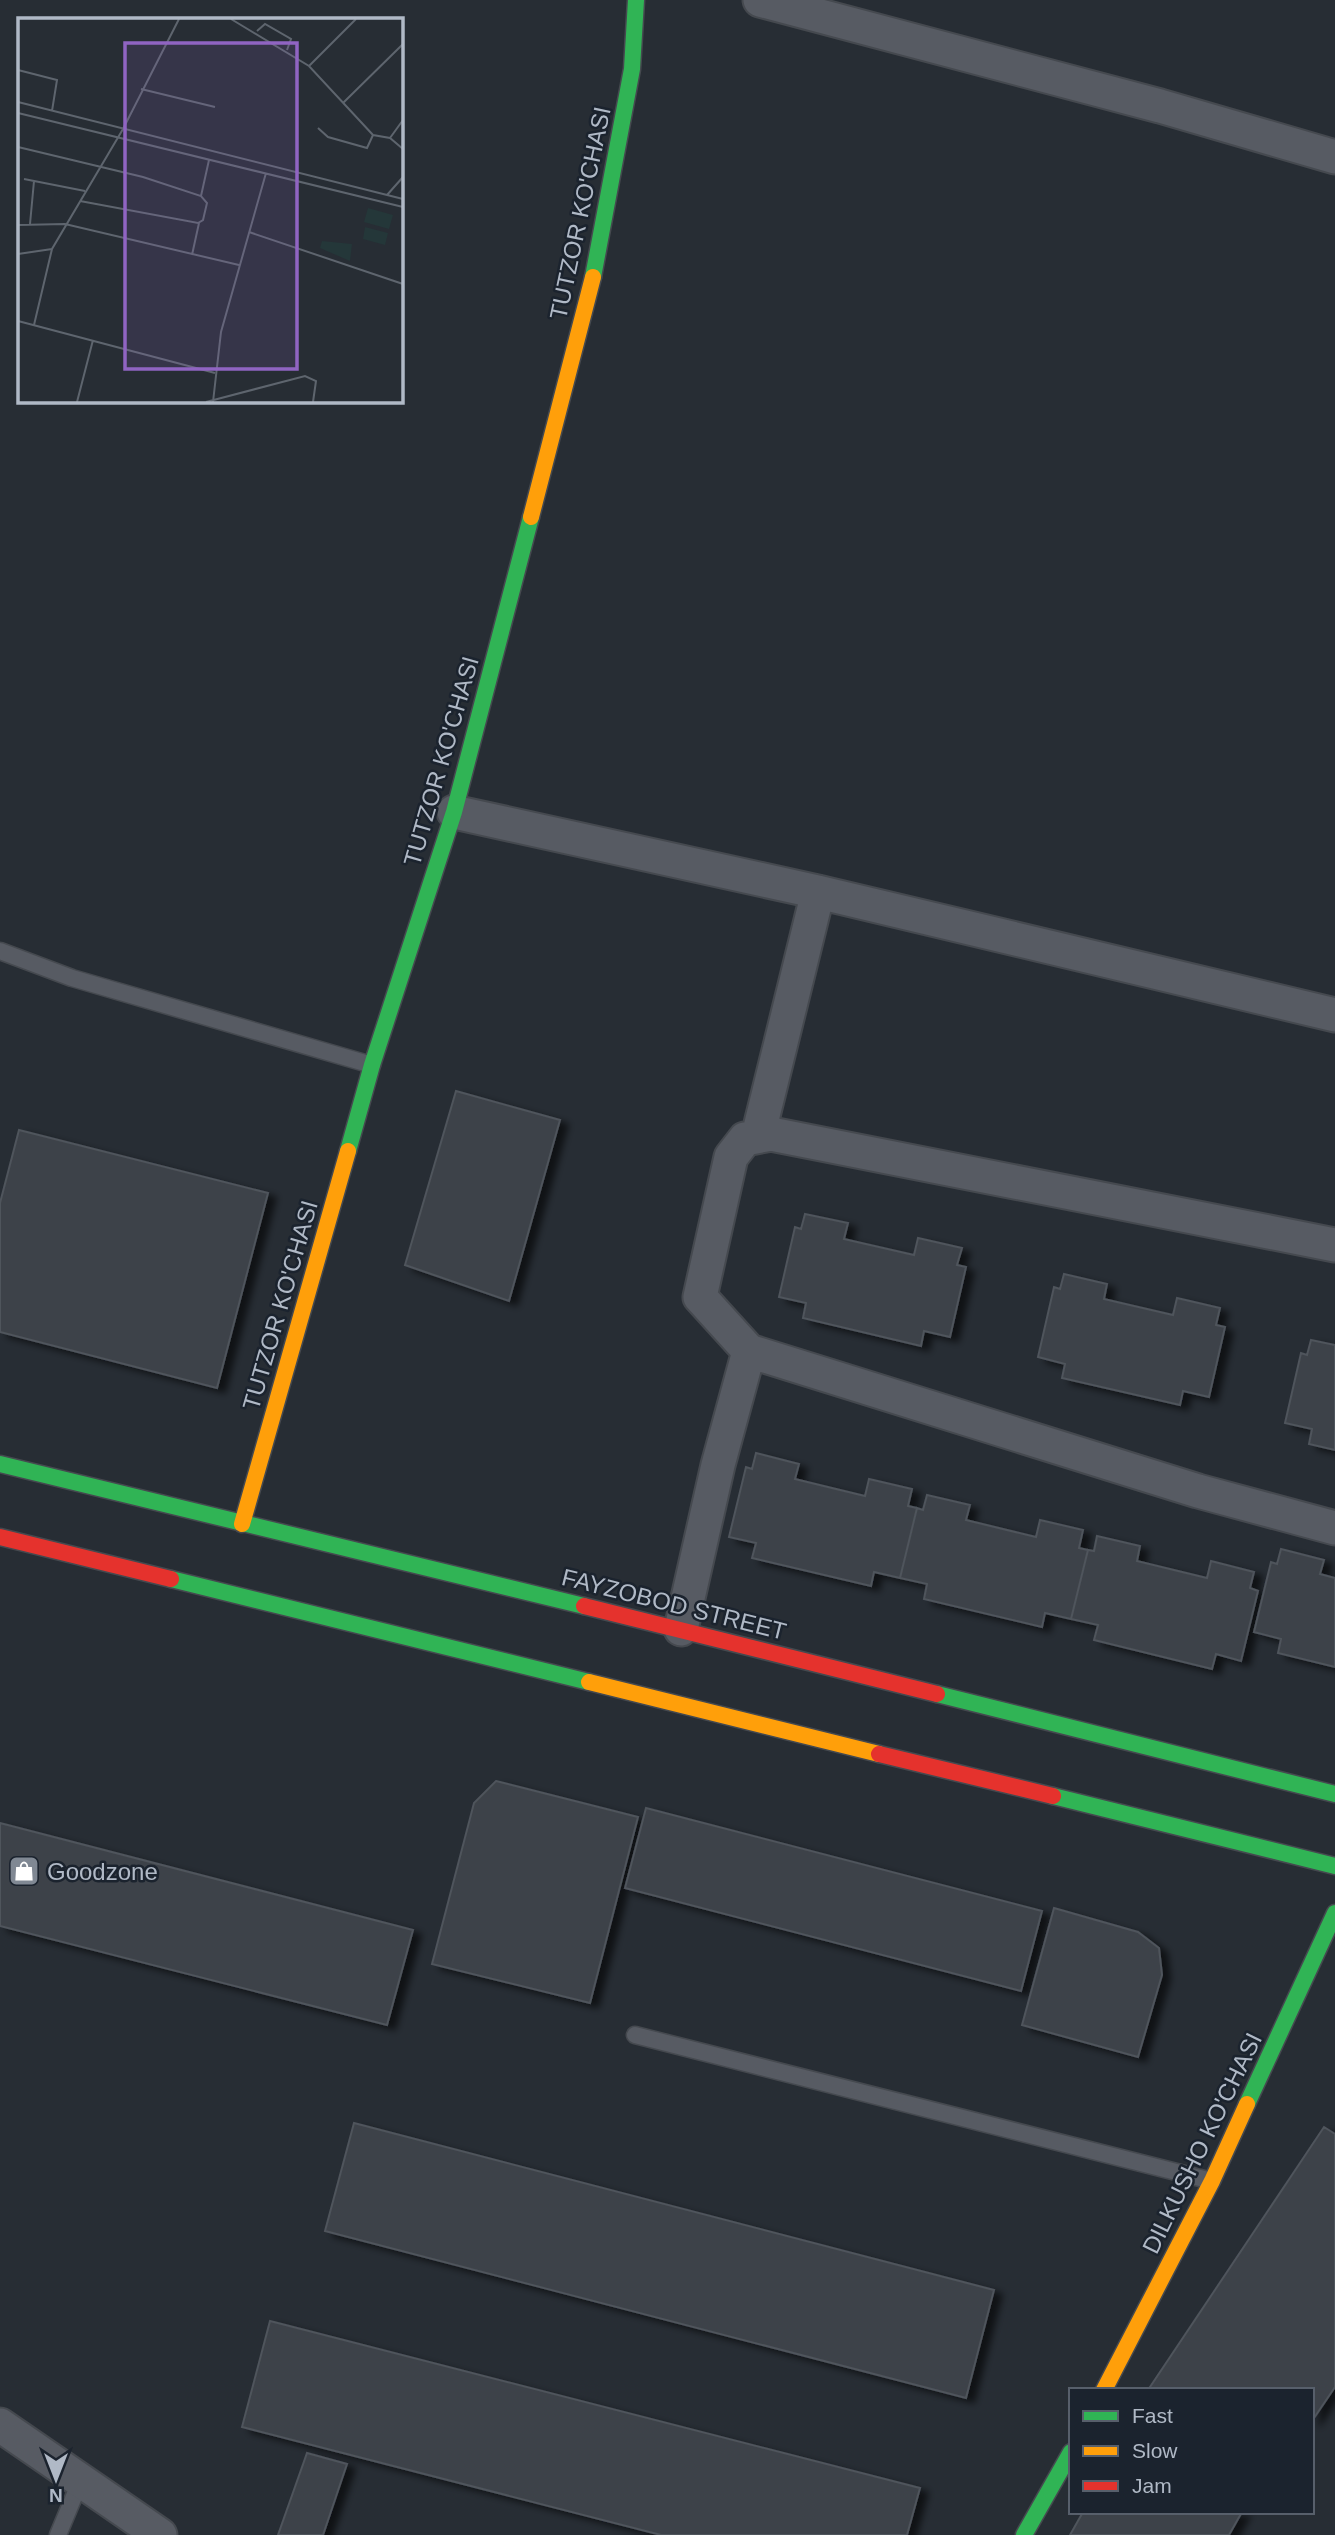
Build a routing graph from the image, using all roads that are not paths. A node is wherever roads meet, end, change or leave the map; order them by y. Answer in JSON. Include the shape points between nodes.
{"nodes":[{"id":1,"x":636,"y":0,"type":"edge"},
{"id":2,"x":760,"y":0,"type":"edge"},
{"id":3,"x":1335,"y":157,"type":"edge"},
{"id":4,"x":454,"y":812,"type":"junction"},
{"id":5,"x":817,"y":892,"type":"junction"},
{"id":6,"x":0,"y":951,"type":"edge"},
{"id":7,"x":1335,"y":1015,"type":"edge"},
{"id":8,"x":372,"y":1065,"type":"junction"},
{"id":9,"x":758,"y":1136,"type":"junction"},
{"id":10,"x":1335,"y":1245,"type":"edge"},
{"id":11,"x":749,"y":1351,"type":"junction"},
{"id":12,"x":0,"y":1464,"type":"edge"},
{"id":13,"x":242,"y":1524,"type":"junction"},
{"id":14,"x":1335,"y":1528,"type":"edge"},
{"id":15,"x":0,"y":1537,"type":"edge"},
{"id":16,"x":681,"y":1629,"type":"junction"},
{"id":17,"x":1335,"y":1794,"type":"edge"},
{"id":18,"x":1335,"y":1866,"type":"edge"},
{"id":19,"x":1335,"y":1913,"type":"edge"},
{"id":20,"x":635,"y":2035,"type":"dead end"},
{"id":21,"x":1212,"y":2181,"type":"junction"},
{"id":22,"x":1105,"y":2388,"type":"edge"},
{"id":23,"x":0,"y":2425,"type":"edge"},
{"id":24,"x":1069,"y":2456,"type":"edge"},
{"id":25,"x":80,"y":2482,"type":"junction"},
{"id":26,"x":58,"y":2535,"type":"edge"},
{"id":27,"x":160,"y":2535,"type":"edge"},
{"id":28,"x":1024,"y":2535,"type":"edge"}],
"edges":[{"from":1,"to":4,"type":"main road","name":"TUTZOR KO'CHASI","via":[[632,69],[590,291]]},
{"from":2,"to":3,"type":"street"},
{"from":4,"to":5,"type":"street"},
{"from":4,"to":8,"type":"main road","name":"TUTZOR KO'CHASI"},
{"from":5,"to":7,"type":"street"},
{"from":5,"to":9,"type":"street"},
{"from":6,"to":8,"type":"lane","via":[[72,978]]},
{"from":8,"to":13,"type":"main road","name":"TUTZOR KO'CHASI"},
{"from":9,"to":10,"type":"street","via":[[771,1134]]},
{"from":9,"to":11,"type":"street","via":[[745,1139],[731,1157],[700,1297]]},
{"from":11,"to":14,"type":"street","via":[[1198,1491]]},
{"from":11,"to":16,"type":"street"},
{"from":12,"to":13,"type":"main road","name":"FAYZOBOD STREET"},
{"from":13,"to":16,"type":"main road","name":"FAYZOBOD STREET"},
{"from":15,"to":18,"type":"main road"},
{"from":16,"to":17,"type":"main road","name":"FAYZOBOD STREET"},
{"from":19,"to":21,"type":"main road","name":"DILKUSHO KO'CHASI"},
{"from":20,"to":21,"type":"lane"},
{"from":21,"to":22,"type":"main road","name":"DILKUSHO KO'CHASI"},
{"from":23,"to":25,"type":"street"},
{"from":24,"to":28,"type":"main road"},
{"from":25,"to":26,"type":"lane"},
{"from":25,"to":27,"type":"street"}]}
